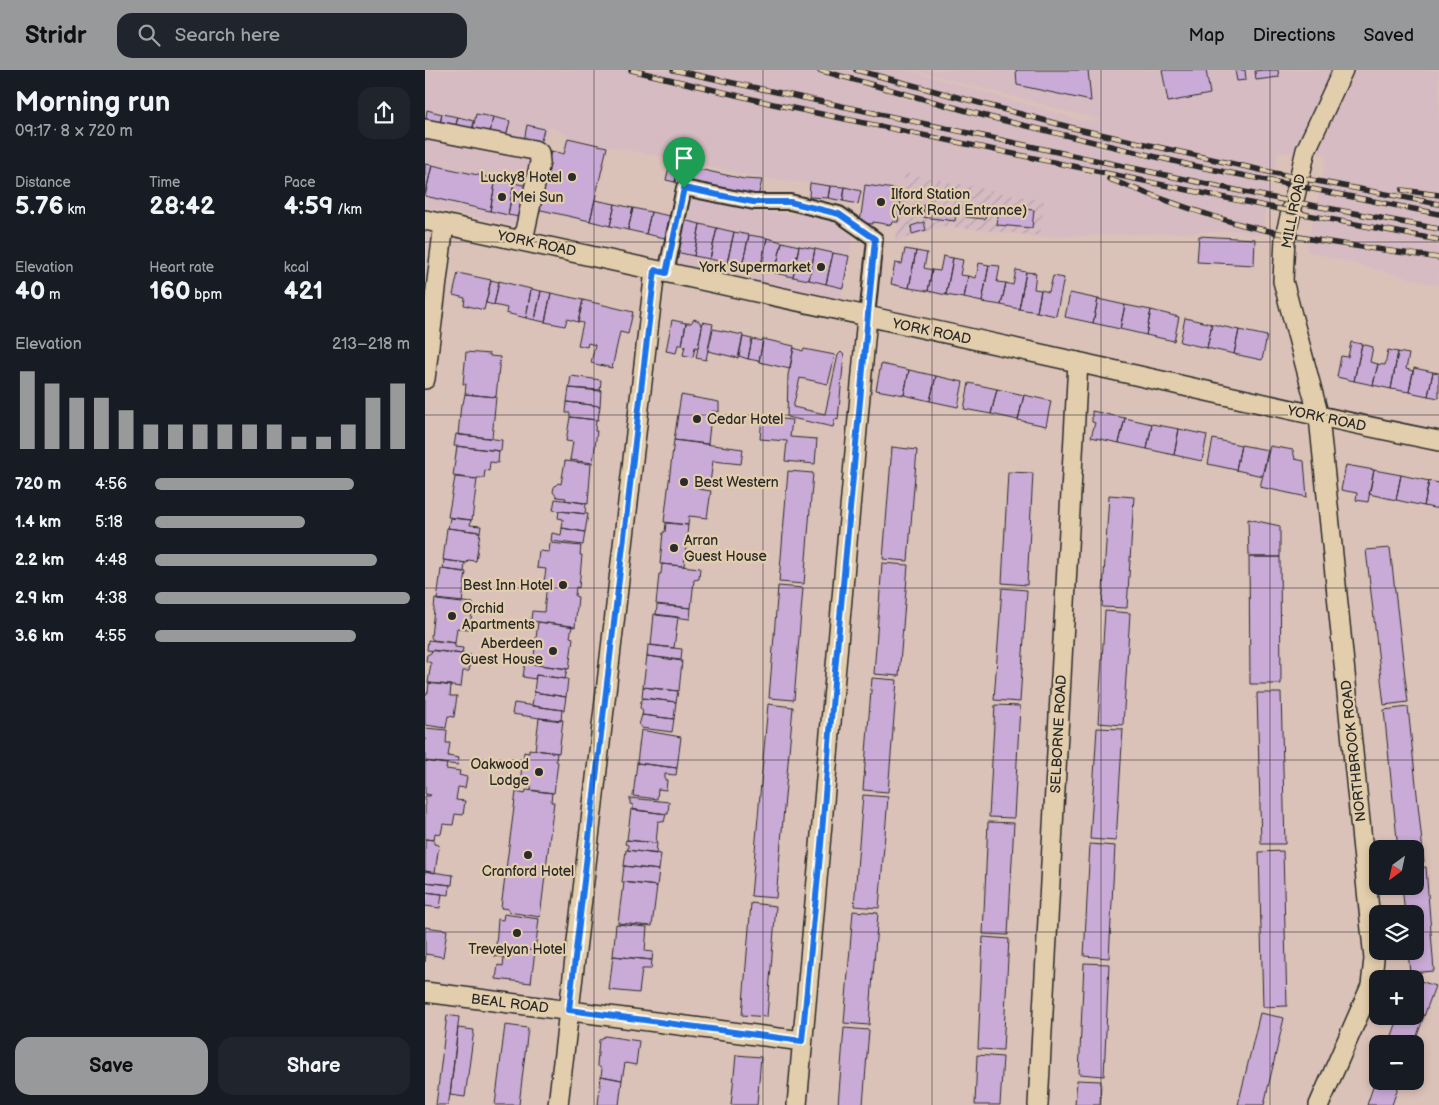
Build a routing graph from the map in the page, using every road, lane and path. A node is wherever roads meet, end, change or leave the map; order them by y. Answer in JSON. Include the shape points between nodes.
{"nodes":[{"id":1,"x":1343,"y":70,"type":"edge"},
{"id":2,"x":425,"y":129,"type":"edge"},
{"id":3,"x":425,"y":220,"type":"edge"},
{"id":4,"x":444,"y":224,"type":"junction"},
{"id":5,"x":523,"y":240,"type":"junction"},
{"id":6,"x":661,"y":272,"type":"junction"},
{"id":7,"x":867,"y":316,"type":"junction"},
{"id":8,"x":1078,"y":362,"type":"junction"},
{"id":9,"x":425,"y":379,"type":"edge"},
{"id":10,"x":1319,"y":417,"type":"junction"},
{"id":11,"x":1439,"y":441,"type":"edge"},
{"id":12,"x":425,"y":992,"type":"edge"},
{"id":13,"x":569,"y":1010,"type":"junction"},
{"id":14,"x":802,"y":1041,"type":"junction"},
{"id":15,"x":558,"y":1105,"type":"edge"},
{"id":16,"x":797,"y":1105,"type":"edge"},
{"id":17,"x":1038,"y":1105,"type":"edge"},
{"id":18,"x":1319,"y":1105,"type":"edge"}],
"edges":[{"from":1,"to":10,"type":"street","name":"MILL ROAD","via":[[1309,140],[1285,238],[1283,282]]},
{"from":2,"to":5,"type":"street","via":[[539,153],[541,162]]},
{"from":3,"to":4,"type":"street","name":"YORK ROAD"},
{"from":4,"to":5,"type":"street","name":"YORK ROAD"},
{"from":4,"to":9,"type":"street"},
{"from":5,"to":6,"type":"street","name":"YORK ROAD"},
{"from":6,"to":7,"type":"street","name":"YORK ROAD"},
{"from":6,"to":7,"type":"street","via":[[684,188],[753,202],[790,202],[839,214],[875,239]]},
{"from":6,"to":13,"type":"street"},
{"from":7,"to":8,"type":"street","name":"YORK ROAD"},
{"from":7,"to":14,"type":"street"},
{"from":8,"to":10,"type":"street","name":"YORK ROAD"},
{"from":8,"to":17,"type":"street","name":"SELBORNE ROAD"},
{"from":10,"to":11,"type":"street","name":"YORK ROAD"},
{"from":10,"to":18,"type":"street","name":"NORTHBROOK ROAD","via":[[1374,959],[1371,986]]},
{"from":12,"to":13,"type":"street","name":"BEAL ROAD"},
{"from":13,"to":14,"type":"street","name":"BEAL ROAD"},
{"from":13,"to":15,"type":"street"},
{"from":14,"to":16,"type":"street"}]}
